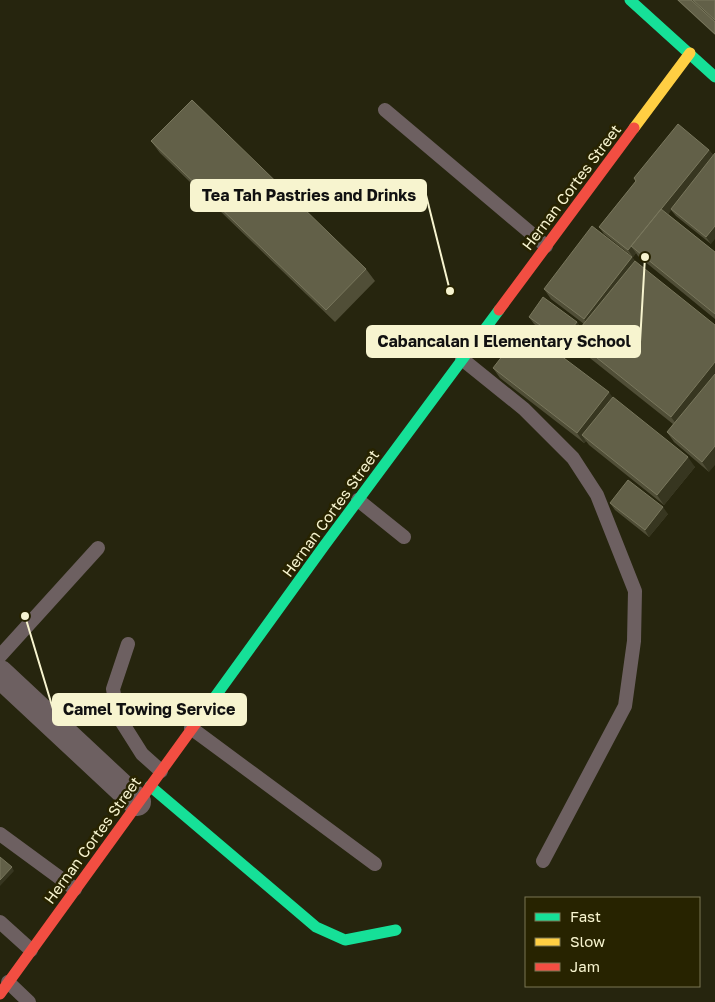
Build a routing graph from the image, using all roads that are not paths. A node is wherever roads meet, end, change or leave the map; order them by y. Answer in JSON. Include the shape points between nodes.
{"nodes":[{"id":1,"x":630,"y":0,"type":"edge"},
{"id":2,"x":690,"y":53,"type":"junction"},
{"id":3,"x":715,"y":77,"type":"edge"},
{"id":4,"x":386,"y":110,"type":"dead end"},
{"id":5,"x":546,"y":246,"type":"junction"},
{"id":6,"x":462,"y":359,"type":"junction"},
{"id":7,"x":358,"y":500,"type":"junction"},
{"id":8,"x":404,"y":537,"type":"dead end"},
{"id":9,"x":98,"y":548,"type":"dead end"},
{"id":10,"x":128,"y":644,"type":"dead end"},
{"id":11,"x":0,"y":656,"type":"edge"},
{"id":12,"x":0,"y":674,"type":"edge"},
{"id":13,"x":191,"y":728,"type":"junction"},
{"id":14,"x":161,"y":771,"type":"junction"},
{"id":15,"x":144,"y":794,"type":"junction"},
{"id":16,"x":0,"y":834,"type":"edge"},
{"id":17,"x":543,"y":861,"type":"dead end"},
{"id":18,"x":375,"y":864,"type":"dead end"},
{"id":19,"x":75,"y":889,"type":"junction"},
{"id":20,"x":0,"y":922,"type":"edge"},
{"id":21,"x":396,"y":930,"type":"dead end"},
{"id":22,"x":31,"y":950,"type":"junction"},
{"id":23,"x":4,"y":988,"type":"edge"},
{"id":24,"x":28,"y":1002,"type":"edge"}],
"edges":[{"from":1,"to":2,"type":"main road"},
{"from":2,"to":3,"type":"main road"},
{"from":2,"to":5,"type":"main road","name":"Hernan Cortes Street"},
{"from":4,"to":5,"type":"lane"},
{"from":5,"to":6,"type":"main road","name":"Hernan Cortes Street"},
{"from":6,"to":7,"type":"main road","name":"Hernan Cortes Street"},
{"from":6,"to":17,"type":"lane","via":[[524,410],[573,458],[597,495],[635,590],[634,641],[625,706]]},
{"from":7,"to":8,"type":"lane"},
{"from":7,"to":13,"type":"main road","name":"Hernan Cortes Street"},
{"from":9,"to":11,"type":"lane"},
{"from":10,"to":14,"type":"lane","via":[[113,689],[118,716],[142,754]]},
{"from":12,"to":15,"type":"street"},
{"from":13,"to":14,"type":"main road","name":"Hernan Cortes Street"},
{"from":13,"to":18,"type":"lane"},
{"from":14,"to":15,"type":"main road","name":"Hernan Cortes Street"},
{"from":15,"to":19,"type":"main road","name":"Hernan Cortes Street"},
{"from":15,"to":21,"type":"main road","via":[[316,927],[345,940]]},
{"from":16,"to":19,"type":"lane"},
{"from":19,"to":22,"type":"main road","name":"Hernan Cortes Street"},
{"from":20,"to":22,"type":"lane"},
{"from":22,"to":23,"type":"main road","name":"Hernan Cortes Street"},
{"from":23,"to":24,"type":"lane"}]}
